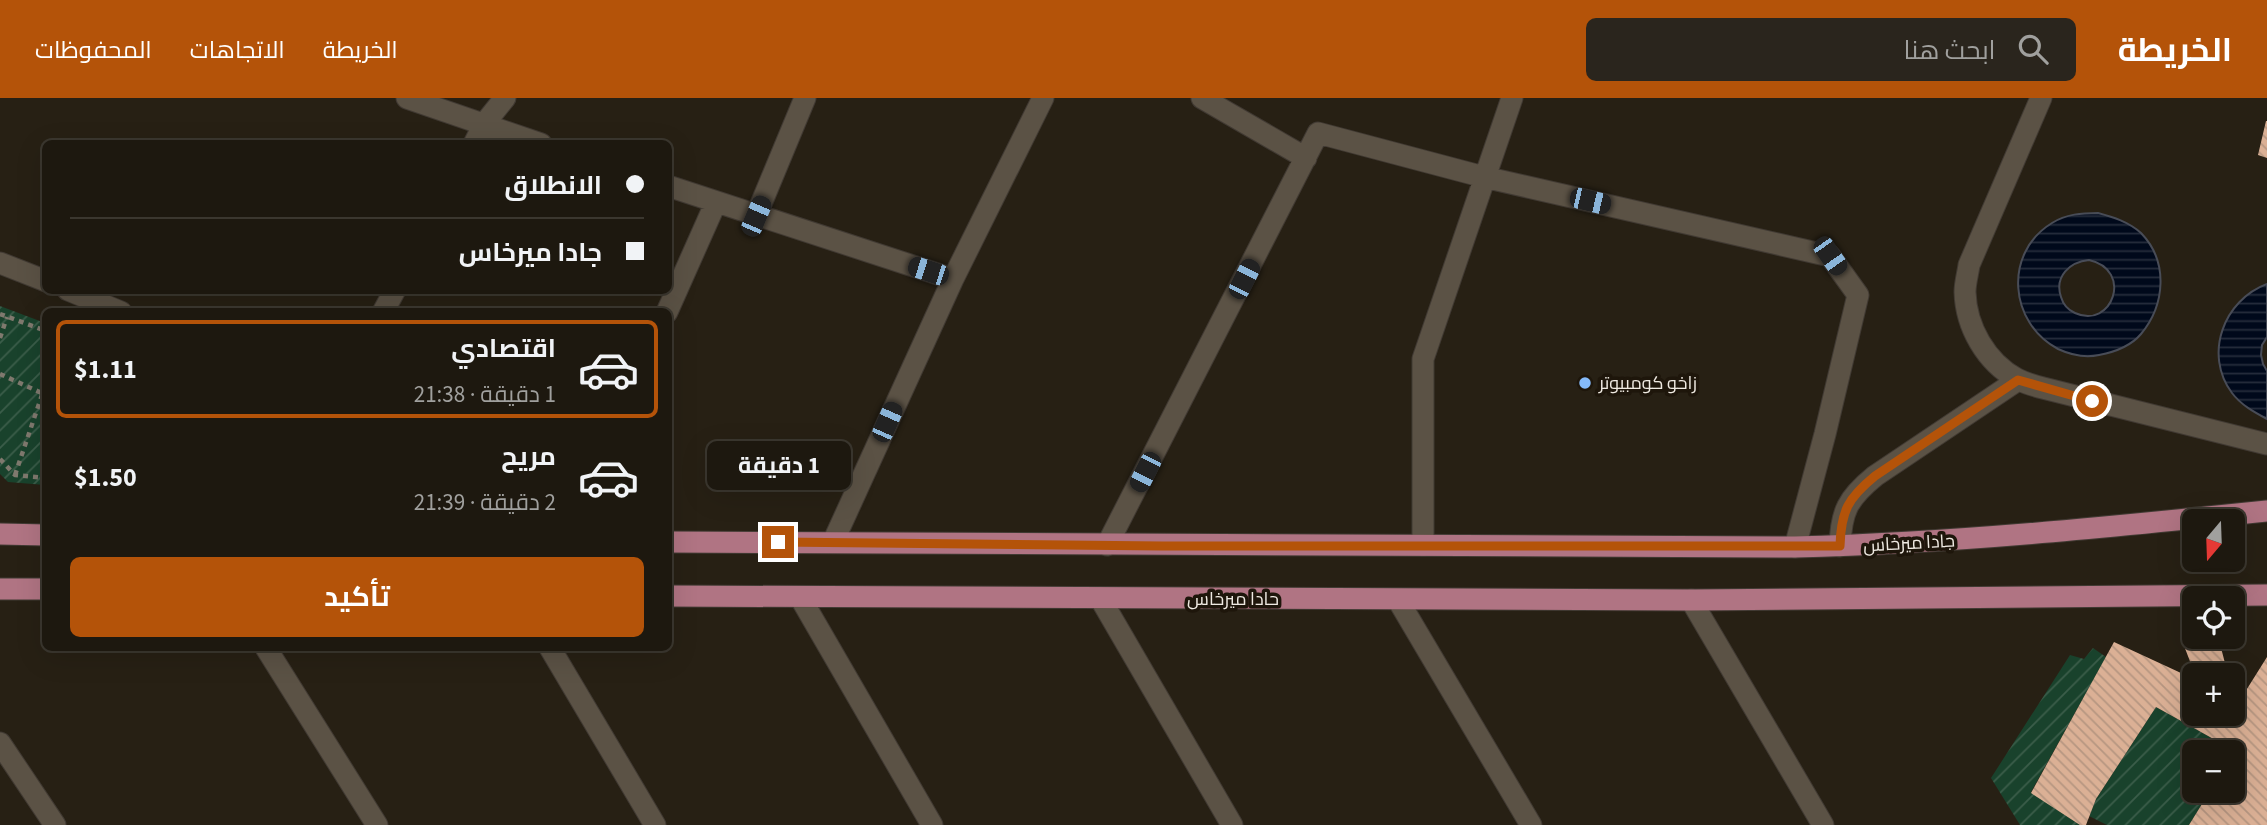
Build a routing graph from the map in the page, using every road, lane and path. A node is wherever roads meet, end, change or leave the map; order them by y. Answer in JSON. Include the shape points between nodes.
{"nodes":[{"id":1,"x":407,"y":98,"type":"edge"},
{"id":2,"x":506,"y":98,"type":"edge"},
{"id":3,"x":806,"y":98,"type":"edge"},
{"id":4,"x":1043,"y":98,"type":"edge"},
{"id":5,"x":1202,"y":98,"type":"edge"},
{"id":6,"x":1512,"y":98,"type":"edge"},
{"id":7,"x":2041,"y":98,"type":"edge"},
{"id":8,"x":484,"y":124,"type":"junction"},
{"id":9,"x":476,"y":140,"type":"edge"},
{"id":10,"x":530,"y":140,"type":"edge"},
{"id":11,"x":1306,"y":158,"type":"junction"},
{"id":12,"x":1484,"y":177,"type":"junction"},
{"id":13,"x":672,"y":187,"type":"edge"},
{"id":14,"x":716,"y":202,"type":"junction"},
{"id":15,"x":756,"y":216,"type":"junction"},
{"id":16,"x":0,"y":263,"type":"edge"},
{"id":17,"x":42,"y":279,"type":"edge"},
{"id":18,"x":953,"y":279,"type":"junction"},
{"id":19,"x":78,"y":294,"type":"edge"},
{"id":20,"x":111,"y":308,"type":"edge"},
{"id":21,"x":669,"y":308,"type":"edge"},
{"id":22,"x":0,"y":314,"type":"edge"},
{"id":23,"x":8,"y":317,"type":"junction"},
{"id":24,"x":42,"y":330,"type":"edge"},
{"id":25,"x":0,"y":338,"type":"edge"},
{"id":26,"x":0,"y":374,"type":"edge"},
{"id":27,"x":2018,"y":380,"type":"junction"},
{"id":28,"x":42,"y":394,"type":"edge"},
{"id":29,"x":42,"y":401,"type":"edge"},
{"id":30,"x":2267,"y":444,"type":"edge"},
{"id":31,"x":0,"y":459,"type":"edge"},
{"id":32,"x":15,"y":475,"type":"junction"},
{"id":33,"x":42,"y":478,"type":"edge"},
{"id":34,"x":2267,"y":511,"type":"edge"},
{"id":35,"x":0,"y":534,"type":"edge"},
{"id":36,"x":42,"y":535,"type":"edge"},
{"id":37,"x":672,"y":542,"type":"edge"},
{"id":38,"x":833,"y":542,"type":"junction"},
{"id":39,"x":1107,"y":545,"type":"junction"},
{"id":40,"x":1423,"y":545,"type":"junction"},
{"id":41,"x":1840,"y":546,"type":"junction"},
{"id":42,"x":1795,"y":547,"type":"junction"},
{"id":43,"x":0,"y":589,"type":"edge"},
{"id":44,"x":42,"y":589,"type":"edge"},
{"id":45,"x":2267,"y":595,"type":"edge"},
{"id":46,"x":672,"y":596,"type":"edge"},
{"id":47,"x":800,"y":597,"type":"junction"},
{"id":48,"x":1100,"y":598,"type":"junction"},
{"id":49,"x":1398,"y":600,"type":"junction"},
{"id":50,"x":1691,"y":600,"type":"junction"},
{"id":51,"x":268,"y":651,"type":"edge"},
{"id":52,"x":552,"y":651,"type":"edge"},
{"id":53,"x":0,"y":743,"type":"edge"},
{"id":54,"x":55,"y":825,"type":"edge"},
{"id":55,"x":377,"y":825,"type":"edge"},
{"id":56,"x":655,"y":825,"type":"edge"},
{"id":57,"x":932,"y":825,"type":"edge"},
{"id":58,"x":1232,"y":825,"type":"edge"},
{"id":59,"x":1531,"y":825,"type":"edge"},
{"id":60,"x":1823,"y":825,"type":"edge"}],
"edges":[{"from":1,"to":8,"type":"street"},
{"from":2,"to":8,"type":"street"},
{"from":3,"to":15,"type":"street"},
{"from":4,"to":18,"type":"street"},
{"from":5,"to":11,"type":"street"},
{"from":6,"to":12,"type":"street"},
{"from":7,"to":27,"type":"street","via":[[1969,265],[1965,291],[1979,342],[1996,364]]},
{"from":8,"to":9,"type":"street"},
{"from":8,"to":10,"type":"street"},
{"from":11,"to":12,"type":"street","via":[[1318,133]]},
{"from":11,"to":39,"type":"street"},
{"from":12,"to":40,"type":"street","via":[[1423,359]]},
{"from":12,"to":42,"type":"street","via":[[1830,256],[1858,295]]},
{"from":13,"to":14,"type":"street"},
{"from":14,"to":15,"type":"street"},
{"from":14,"to":21,"type":"street"},
{"from":15,"to":18,"type":"street"},
{"from":16,"to":17,"type":"street"},
{"from":18,"to":38,"type":"street"},
{"from":19,"to":20,"type":"street"},
{"from":22,"to":23,"type":"path"},
{"from":23,"to":24,"type":"path"},
{"from":23,"to":25,"type":"path"},
{"from":26,"to":28,"type":"path"},
{"from":27,"to":30,"type":"street"},
{"from":27,"to":41,"type":"street","via":[[1856,492],[1845,509]]},
{"from":29,"to":32,"type":"path"},
{"from":31,"to":32,"type":"path"},
{"from":32,"to":33,"type":"path"},
{"from":34,"to":41,"type":"main road","name":"جادا ميرخاس","via":[[2033,535]]},
{"from":35,"to":36,"type":"main road"},
{"from":37,"to":38,"type":"main road","name":"جادا ميرخاس"},
{"from":38,"to":39,"type":"main road","name":"جادا ميرخاس"},
{"from":39,"to":40,"type":"main road","name":"جادا ميرخاس"},
{"from":40,"to":42,"type":"main road","name":"جادا ميرخاس"},
{"from":41,"to":42,"type":"main road","name":"جادا ميرخاس"},
{"from":43,"to":44,"type":"main road"},
{"from":45,"to":50,"type":"main road","name":"حادا ميرخاس"},
{"from":46,"to":47,"type":"main road","name":"حادا ميرخاس"},
{"from":47,"to":48,"type":"main road","name":"حادا ميرخاس"},
{"from":47,"to":57,"type":"street"},
{"from":48,"to":49,"type":"main road","name":"حادا ميرخاس"},
{"from":48,"to":58,"type":"street"},
{"from":49,"to":50,"type":"main road","name":"حادا ميرخاس"},
{"from":49,"to":59,"type":"street"},
{"from":50,"to":60,"type":"street"},
{"from":51,"to":55,"type":"street"},
{"from":52,"to":56,"type":"street"},
{"from":53,"to":54,"type":"street"}]}
